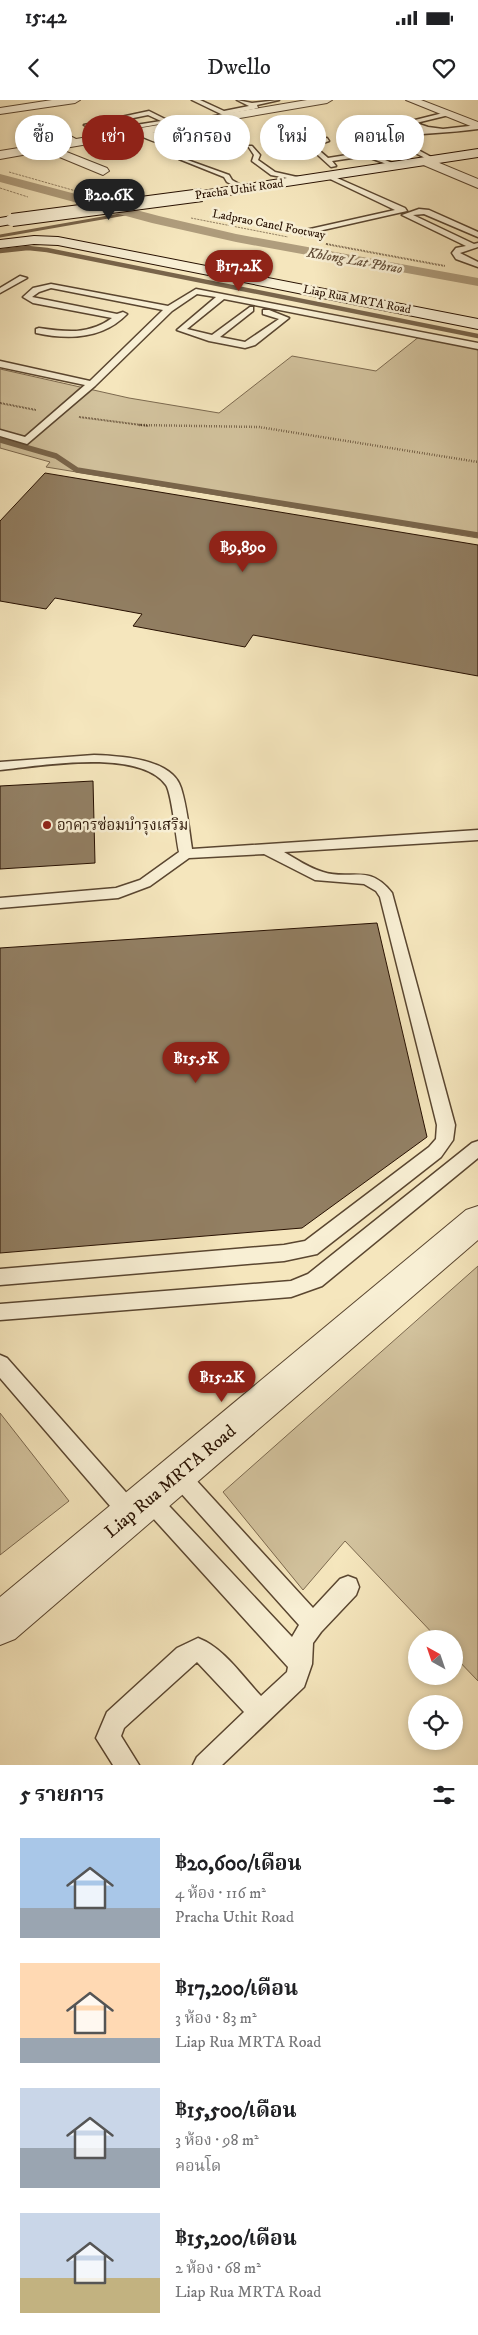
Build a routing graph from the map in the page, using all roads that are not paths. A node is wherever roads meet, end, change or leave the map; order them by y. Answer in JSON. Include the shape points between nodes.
{"nodes":[{"id":1,"x":75,"y":100,"type":"edge"},
{"id":2,"x":195,"y":100,"type":"edge"},
{"id":3,"x":210,"y":100,"type":"edge"},
{"id":4,"x":240,"y":100,"type":"edge"},
{"id":5,"x":276,"y":100,"type":"edge"},
{"id":6,"x":327,"y":100,"type":"edge"},
{"id":7,"x":411,"y":100,"type":"edge"},
{"id":8,"x":305,"y":102,"type":"edge"},
{"id":9,"x":250,"y":104,"type":"junction"},
{"id":10,"x":0,"y":111,"type":"edge"},
{"id":11,"x":237,"y":113,"type":"junction"},
{"id":12,"x":447,"y":114,"type":"junction"},
{"id":13,"x":138,"y":115,"type":"edge"},
{"id":14,"x":144,"y":123,"type":"edge"},
{"id":15,"x":148,"y":125,"type":"junction"},
{"id":16,"x":478,"y":126,"type":"edge"},
{"id":17,"x":144,"y":127,"type":"edge"},
{"id":18,"x":144,"y":130,"type":"edge"},
{"id":19,"x":426,"y":130,"type":"joint"},
{"id":20,"x":82,"y":141,"type":"edge"},
{"id":21,"x":73,"y":142,"type":"edge"},
{"id":22,"x":0,"y":147,"type":"edge"},
{"id":23,"x":250,"y":147,"type":"dead end"},
{"id":24,"x":14,"y":152,"type":"joint"},
{"id":25,"x":478,"y":153,"type":"edge"},
{"id":26,"x":0,"y":155,"type":"edge"},
{"id":27,"x":424,"y":157,"type":"edge"},
{"id":28,"x":72,"y":159,"type":"edge"},
{"id":29,"x":186,"y":160,"type":"edge"},
{"id":30,"x":326,"y":160,"type":"joint"},
{"id":31,"x":429,"y":160,"type":"junction"},
{"id":32,"x":394,"y":165,"type":"junction"},
{"id":33,"x":103,"y":171,"type":"dead end"},
{"id":34,"x":342,"y":174,"type":"junction"},
{"id":35,"x":328,"y":176,"type":"junction"},
{"id":36,"x":304,"y":179,"type":"junction"},
{"id":37,"x":478,"y":184,"type":"edge"},
{"id":38,"x":243,"y":188,"type":"junction"},
{"id":39,"x":405,"y":212,"type":"junction"},
{"id":40,"x":6,"y":221,"type":"edge"},
{"id":41,"x":304,"y":233,"type":"dead end"},
{"id":42,"x":478,"y":235,"type":"edge"},
{"id":43,"x":0,"y":244,"type":"edge"},
{"id":44,"x":475,"y":246,"type":"edge"},
{"id":45,"x":478,"y":265,"type":"edge"},
{"id":46,"x":23,"y":278,"type":"dead end"},
{"id":47,"x":0,"y":291,"type":"edge"},
{"id":48,"x":223,"y":296,"type":"junction"},
{"id":49,"x":141,"y":302,"type":"junction"},
{"id":50,"x":216,"y":303,"type":"junction"},
{"id":51,"x":169,"y":309,"type":"junction"},
{"id":52,"x":250,"y":309,"type":"junction"},
{"id":53,"x":119,"y":317,"type":"junction"},
{"id":54,"x":478,"y":324,"type":"edge"},
{"id":55,"x":39,"y":331,"type":"dead end"},
{"id":56,"x":212,"y":339,"type":"junction"},
{"id":57,"x":478,"y":346,"type":"edge"},
{"id":58,"x":0,"y":364,"type":"edge"},
{"id":59,"x":92,"y":384,"type":"junction"},
{"id":60,"x":0,"y":433,"type":"edge"},
{"id":61,"x":0,"y":766,"type":"edge"},
{"id":62,"x":478,"y":835,"type":"edge"},
{"id":63,"x":266,"y":849,"type":"junction"},
{"id":64,"x":186,"y":854,"type":"junction"},
{"id":65,"x":0,"y":903,"type":"edge"},
{"id":66,"x":478,"y":1148,"type":"edge"},
{"id":67,"x":478,"y":1220,"type":"edge"},
{"id":68,"x":0,"y":1277,"type":"edge"},
{"id":69,"x":0,"y":1312,"type":"edge"},
{"id":70,"x":0,"y":1364,"type":"edge"},
{"id":71,"x":178,"y":1475,"type":"junction"},
{"id":72,"x":140,"y":1506,"type":"junction"},
{"id":73,"x":348,"y":1587,"type":"dead end"},
{"id":74,"x":0,"y":1624,"type":"edge"},
{"id":75,"x":313,"y":1624,"type":"junction"},
{"id":76,"x":301,"y":1664,"type":"junction"},
{"id":77,"x":260,"y":1713,"type":"junction"},
{"id":78,"x":127,"y":1765,"type":"edge"},
{"id":79,"x":205,"y":1765,"type":"edge"}],
"edges":[{"from":1,"to":10,"type":"street"},
{"from":2,"to":11,"type":"lane","via":[[224,113]]},
{"from":3,"to":11,"type":"lane"},
{"from":4,"to":9,"type":"lane"},
{"from":5,"to":9,"type":"lane"},
{"from":6,"to":8,"type":"street"},
{"from":7,"to":12,"type":"street"},
{"from":8,"to":11,"type":"street"},
{"from":9,"to":11,"type":"lane","via":[[256,107]]},
{"from":11,"to":18,"type":"street"},
{"from":12,"to":16,"type":"street"},
{"from":12,"to":19,"type":"lane","via":[[410,122]]},
{"from":13,"to":15,"type":"lane","via":[[151,113],[168,121]]},
{"from":14,"to":15,"type":"lane"},
{"from":15,"to":17,"type":"lane"},
{"from":16,"to":19,"type":"lane","via":[[448,131]]},
{"from":20,"to":21,"type":"street"},
{"from":22,"to":24,"type":"street"},
{"from":23,"to":36,"type":"lane","via":[[257,155],[254,160],[266,170]]},
{"from":24,"to":26,"type":"street"},
{"from":25,"to":31,"type":"street","name":"Pracha Uthit Road"},
{"from":27,"to":31,"type":"lane"},
{"from":28,"to":33,"type":"street"},
{"from":29,"to":38,"type":"lane","via":[[227,176],[229,181]]},
{"from":30,"to":32,"type":"lane","via":[[366,154]]},
{"from":30,"to":34,"type":"lane"},
{"from":31,"to":32,"type":"street","name":"Pracha Uthit Road"},
{"from":31,"to":37,"type":"street"},
{"from":32,"to":34,"type":"street","name":"Pracha Uthit Road"},
{"from":34,"to":35,"type":"street","name":"Pracha Uthit Road"},
{"from":35,"to":36,"type":"street","name":"Pracha Uthit Road"},
{"from":35,"to":39,"type":"lane"},
{"from":36,"to":38,"type":"street","name":"Pracha Uthit Road"},
{"from":38,"to":40,"type":"street","name":"Pracha Uthit Road","bridge":true},
{"from":39,"to":41,"type":"lane","via":[[337,223]]},
{"from":39,"to":42,"type":"lane","via":[[426,212]]},
{"from":39,"to":44,"type":"lane","via":[[407,217]]},
{"from":43,"to":54,"type":"street","name":"Liap Rua MRTA Road","via":[[58,241]]},
{"from":44,"to":45,"type":"lane","via":[[456,253]]},
{"from":46,"to":47,"type":"lane"},
{"from":48,"to":50,"type":"lane"},
{"from":48,"to":51,"type":"lane","via":[[196,291]]},
{"from":48,"to":57,"type":"lane"},
{"from":49,"to":51,"type":"lane"},
{"from":49,"to":53,"type":"lane"},
{"from":49,"to":53,"type":"lane","via":[[51,286],[36,290],[27,297],[33,301]]},
{"from":50,"to":52,"type":"lane"},
{"from":50,"to":56,"type":"lane","via":[[181,330]]},
{"from":51,"to":59,"type":"lane"},
{"from":52,"to":56,"type":"lane"},
{"from":52,"to":56,"type":"lane","via":[[285,318],[252,343],[240,345]]},
{"from":53,"to":55,"type":"lane","via":[[89,333]]},
{"from":58,"to":59,"type":"lane"},
{"from":59,"to":60,"type":"lane","via":[[27,441]]},
{"from":61,"to":64,"type":"lane","via":[[113,759],[161,770],[170,777],[174,786]]},
{"from":62,"to":63,"type":"lane"},
{"from":63,"to":64,"type":"lane"},
{"from":63,"to":68,"type":"lane","via":[[320,877],[363,878],[384,890],[446,1126],[443,1144],[310,1248],[284,1253]]},
{"from":64,"to":65,"type":"lane","via":[[145,883],[118,893]]},
{"from":66,"to":69,"type":"lane","via":[[315,1280],[304,1285],[282,1290]]},
{"from":67,"to":71,"type":"street","name":"Liap Rua MRTA Road"},
{"from":70,"to":72,"type":"lane"},
{"from":71,"to":72,"type":"street","name":"Liap Rua MRTA Road"},
{"from":71,"to":75,"type":"lane"},
{"from":72,"to":74,"type":"street","name":"Liap Rua MRTA Road"},
{"from":72,"to":76,"type":"lane"},
{"from":73,"to":75,"type":"lane"},
{"from":75,"to":76,"type":"lane","via":[[302,1640]]},
{"from":76,"to":77,"type":"lane","via":[[296,1679]]},
{"from":77,"to":78,"type":"lane","via":[[198,1649],[185,1656],[115,1720],[108,1738]]},
{"from":77,"to":79,"type":"lane"}]}
